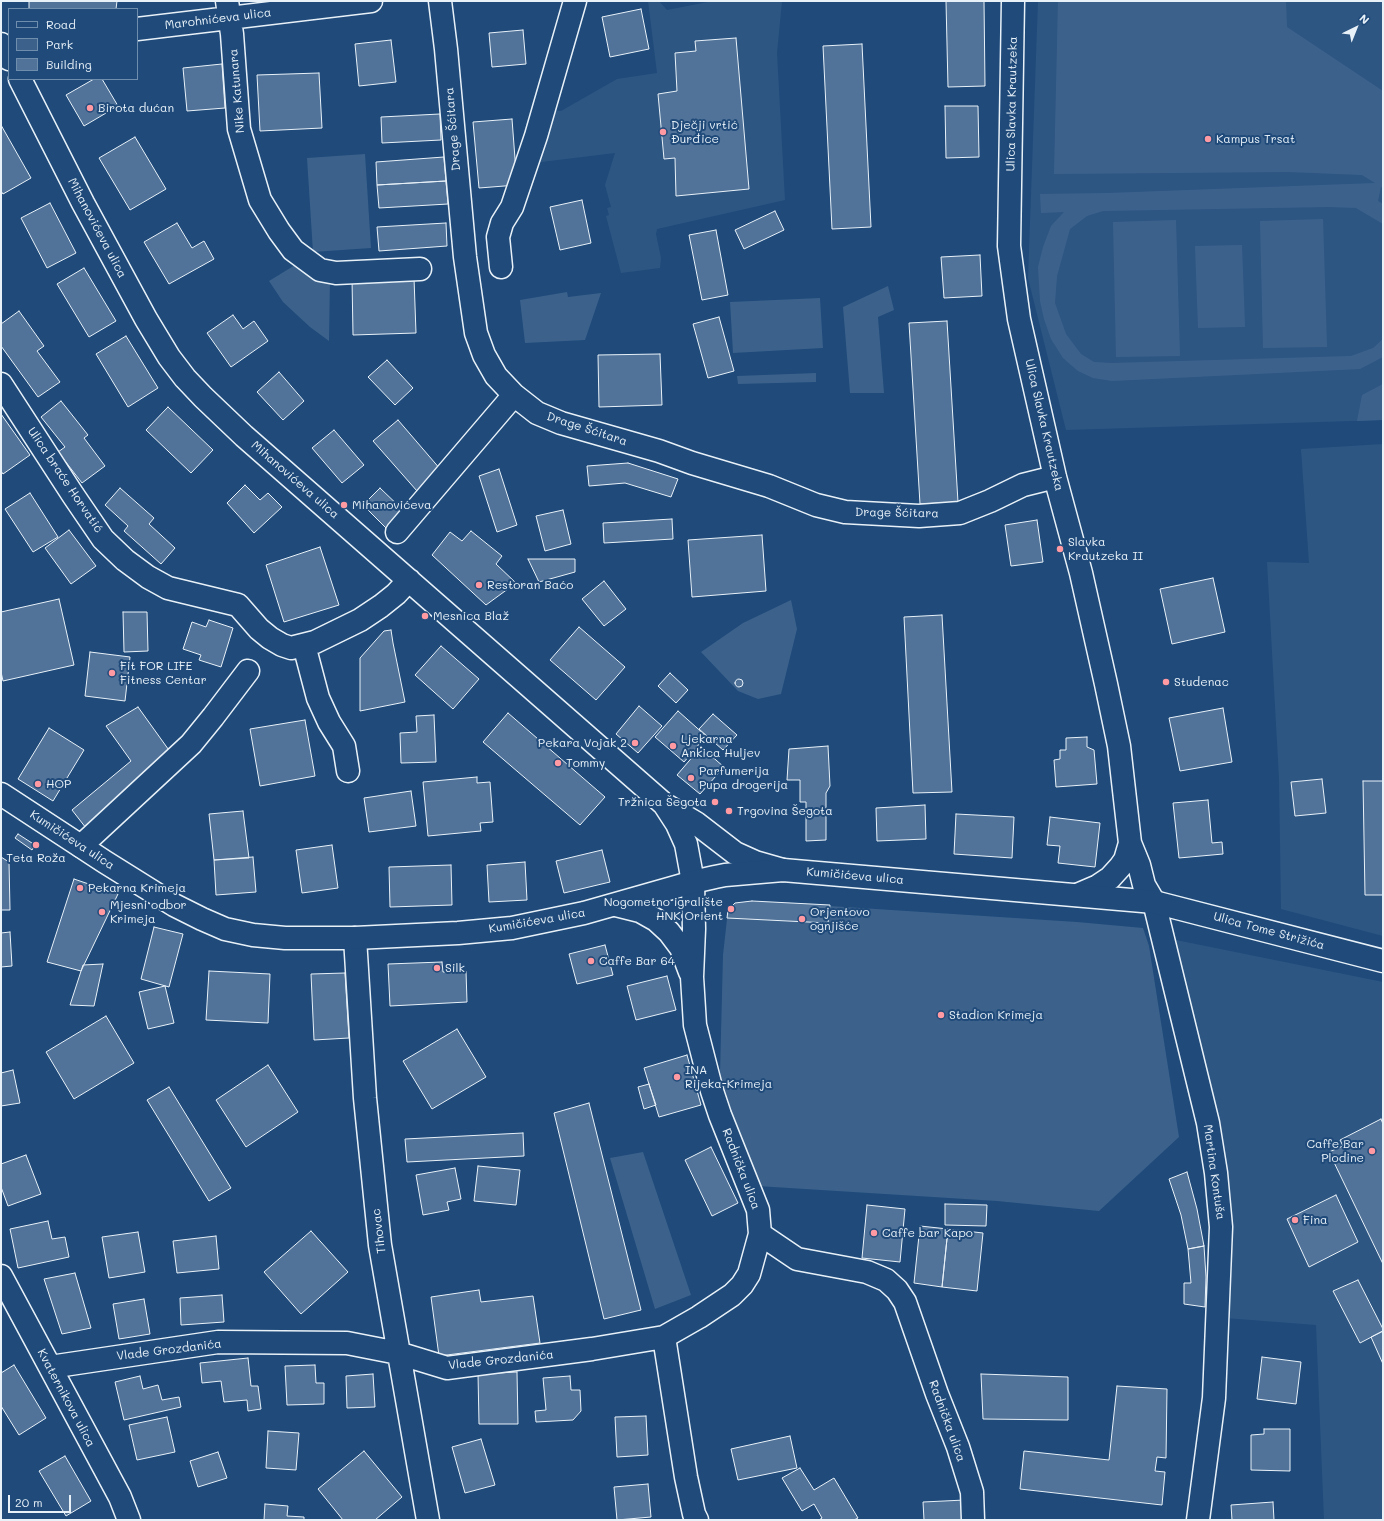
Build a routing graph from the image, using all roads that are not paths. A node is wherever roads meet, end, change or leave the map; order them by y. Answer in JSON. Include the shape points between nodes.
{"nodes":[{"id":1,"x":371,"y":1,"type":"edge"},
{"id":2,"x":440,"y":1,"type":"edge"},
{"id":3,"x":575,"y":1,"type":"edge"},
{"id":4,"x":1013,"y":1,"type":"edge"},
{"id":5,"x":229,"y":10,"type":"edge"},
{"id":6,"x":138,"y":29,"type":"edge"},
{"id":7,"x":21,"y":80,"type":"edge"},
{"id":8,"x":501,"y":267,"type":"dead end"},
{"id":9,"x":420,"y":269,"type":"dead end"},
{"id":10,"x":1,"y":384,"type":"edge"},
{"id":11,"x":514,"y":395,"type":"junction"},
{"id":12,"x":1055,"y":477,"type":"junction"},
{"id":13,"x":397,"y":532,"type":"dead end"},
{"id":14,"x":409,"y":580,"type":"junction"},
{"id":15,"x":304,"y":645,"type":"junction"},
{"id":16,"x":248,"y":671,"type":"dead end"},
{"id":17,"x":348,"y":771,"type":"dead end"},
{"id":18,"x":1,"y":794,"type":"edge"},
{"id":19,"x":664,"y":804,"type":"junction"},
{"id":20,"x":1130,"y":843,"type":"junction"},
{"id":21,"x":81,"y":846,"type":"junction"},
{"id":22,"x":783,"y":870,"type":"junction"},
{"id":23,"x":693,"y":882,"type":"junction"},
{"id":24,"x":1077,"y":895,"type":"junction"},
{"id":25,"x":1154,"y":902,"type":"junction"},
{"id":26,"x":616,"y":905,"type":"junction"},
{"id":27,"x":355,"y":938,"type":"junction"},
{"id":28,"x":1383,"y":961,"type":"edge"},
{"id":29,"x":692,"y":977,"type":"junction"},
{"id":30,"x":760,"y":1234,"type":"junction"},
{"id":31,"x":1,"y":1276,"type":"edge"},
{"id":32,"x":664,"y":1337,"type":"junction"},
{"id":33,"x":398,"y":1353,"type":"junction"},
{"id":34,"x":50,"y":1367,"type":"junction"},
{"id":35,"x":129,"y":1520,"type":"edge"},
{"id":36,"x":428,"y":1520,"type":"edge"},
{"id":37,"x":697,"y":1520,"type":"edge"},
{"id":38,"x":973,"y":1520,"type":"edge"},
{"id":39,"x":1198,"y":1520,"type":"edge"}],
"edges":[{"from":1,"to":5,"type":"street","name":"Marohnićeva ulica"},
{"from":2,"to":11,"type":"street","name":"Drage Šćitara","via":[[465,257],[476,333],[496,376]]},
{"from":3,"to":8,"type":"street","via":[[536,136],[512,207],[502,223],[498,237]]},
{"from":4,"to":12,"type":"street","name":"Ulica Slavka Krautzeka","via":[[1009,246],[1019,319]]},
{"from":5,"to":6,"type":"street","name":"Marohnićeva ulica"},
{"from":5,"to":9,"type":"street","name":"Nike Katunara","via":[[239,129],[260,200],[293,250],[320,270],[336,273]]},
{"from":7,"to":14,"type":"street","name":"Mihanovićeva ulica","via":[[146,319],[185,378],[244,436]]},
{"from":10,"to":15,"type":"street","name":"Ulica braće Horvatić","via":[[72,496],[103,539],[125,560],[168,588],[238,605],[259,629],[282,645],[291,648]]},
{"from":11,"to":12,"type":"street","name":"Drage Šćitara","via":[[537,413],[561,423],[659,451],[769,486],[816,505],[845,512],[919,516],[960,513],[1023,485]]},
{"from":11,"to":13,"type":"street"},
{"from":12,"to":20,"type":"street","name":"Ulica Slavka Krautzeka","via":[[1082,573],[1119,746]]},
{"from":14,"to":15,"type":"street","name":"Ulica braće Horvatić","via":[[396,594],[360,620]]},
{"from":14,"to":19,"type":"street","name":"Mihanovićeva ulica"},
{"from":15,"to":17,"type":"street","via":[[318,698],[344,746]]},
{"from":16,"to":21,"type":"street","via":[[191,744]]},
{"from":18,"to":21,"type":"street","name":"Kumičićeva ulica"},
{"from":19,"to":22,"type":"street","name":"Mihanovićeva ulica","via":[[696,823],[735,853]]},
{"from":19,"to":23,"type":"street","name":"Mihanovićeva ulica","via":[[686,844]]},
{"from":20,"to":24,"type":"street","name":"Ulica Slavka Krautzeka","via":[[1125,860],[1110,878]]},
{"from":20,"to":25,"type":"street","name":"Ulica Slavka Krautzeka","via":[[1144,885]]},
{"from":21,"to":27,"type":"street","name":"Kumičićeva ulica","via":[[174,905],[225,929],[285,938]]},
{"from":22,"to":23,"type":"street","name":"Kumičićeva ulica","via":[[725,875]]},
{"from":22,"to":24,"type":"street","name":"Kumičićeva ulica"},
{"from":23,"to":26,"type":"street","name":"Kumičićeva ulica"},
{"from":23,"to":29,"type":"street","name":"Radnička ulica"},
{"from":24,"to":25,"type":"street","name":"Kumičićeva ulica"},
{"from":25,"to":28,"type":"street","name":"Ulica Tome Strižića"},
{"from":25,"to":39,"type":"street","name":"Martina Kontuša","via":[[1208,1123],[1221,1227],[1214,1398]]},
{"from":26,"to":27,"type":"street","name":"Kumičićeva ulica","via":[[512,928],[458,934]]},
{"from":26,"to":29,"type":"street","name":"Radnička ulica","via":[[640,911],[656,920],[669,932],[681,948]]},
{"from":27,"to":33,"type":"street","name":"Tihovac","via":[[370,1152],[380,1245]]},
{"from":29,"to":30,"type":"street","name":"Radnička ulica","via":[[695,1025],[712,1091],[758,1210]]},
{"from":30,"to":32,"type":"street","name":"Vlade Grozdanića","via":[[749,1274],[742,1285],[732,1295]]},
{"from":30,"to":38,"type":"street","name":"Radnička ulica","via":[[797,1259],[868,1272],[886,1280],[898,1290],[905,1302],[958,1447],[972,1492]]},
{"from":31,"to":34,"type":"street","name":"Kvaternikova ulica"},
{"from":32,"to":33,"type":"street","name":"Vlade Grozdanića","via":[[447,1368]]},
{"from":32,"to":37,"type":"street","via":[[687,1482]]},
{"from":33,"to":34,"type":"street","name":"Vlade Grozdanića","via":[[347,1343],[218,1342]]},
{"from":33,"to":36,"type":"street","name":"Tihovac"},
{"from":34,"to":35,"type":"street","name":"Kvaternikova ulica","via":[[120,1497]]}]}
